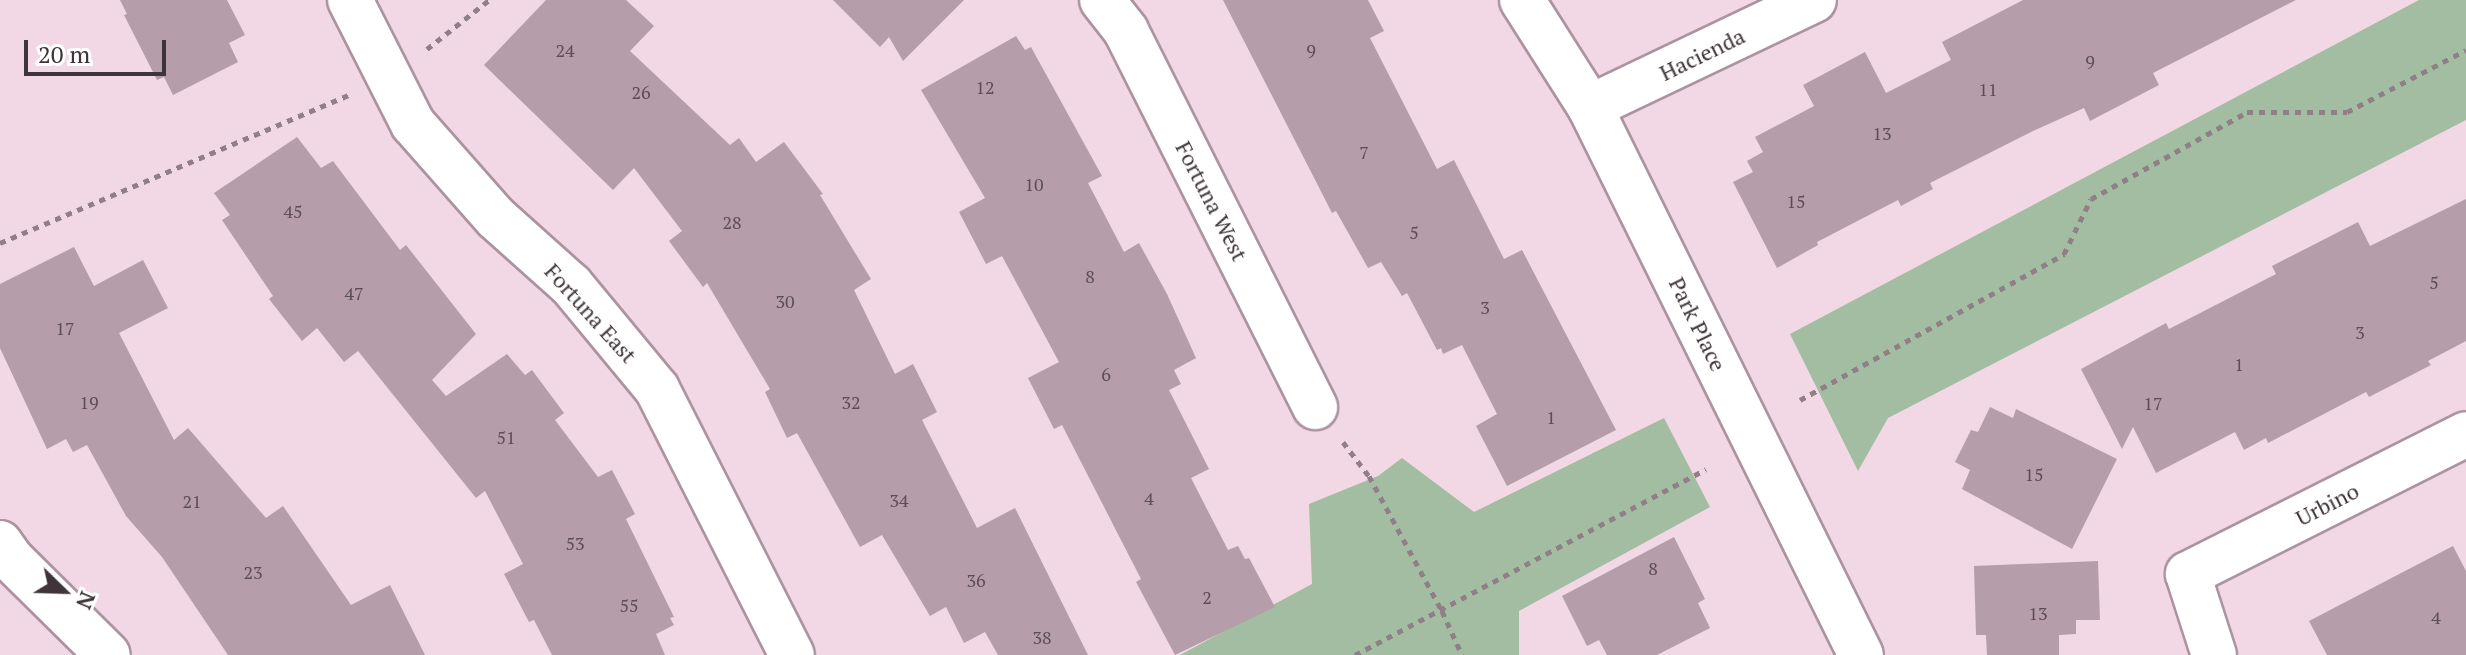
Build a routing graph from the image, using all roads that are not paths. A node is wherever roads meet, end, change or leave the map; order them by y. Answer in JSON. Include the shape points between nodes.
{"nodes":[{"id":1,"x":350,"y":0,"type":"edge"},
{"id":2,"x":1102,"y":0,"type":"edge"},
{"id":3,"x":1522,"y":0,"type":"edge"},
{"id":4,"x":1814,"y":0,"type":"edge"},
{"id":5,"x":1590,"y":107,"type":"junction"},
{"id":6,"x":1315,"y":407,"type":"road end"},
{"id":7,"x":2466,"y":434,"type":"edge"},
{"id":8,"x":0,"y":543,"type":"edge"},
{"id":9,"x":108,"y":655,"type":"edge"},
{"id":10,"x":792,"y":655,"type":"edge"},
{"id":11,"x":1861,"y":655,"type":"edge"},
{"id":12,"x":2214,"y":655,"type":"edge"}],
"edges":[{"from":1,"to":10,"type":"street","name":"Fortuna East","via":[[413,124],[496,218],[571,285],[657,389]]},
{"from":2,"to":6,"type":"street","name":"Fortuna West","via":[[1126,31]]},
{"from":3,"to":5,"type":"street","name":"Park Place"},
{"from":4,"to":5,"type":"street","name":"Hacienda"},
{"from":5,"to":11,"type":"street","name":"Park Place"},
{"from":7,"to":12,"type":"street","name":"Urbino","via":[[2188,574]]},
{"from":8,"to":9,"type":"street"}]}
